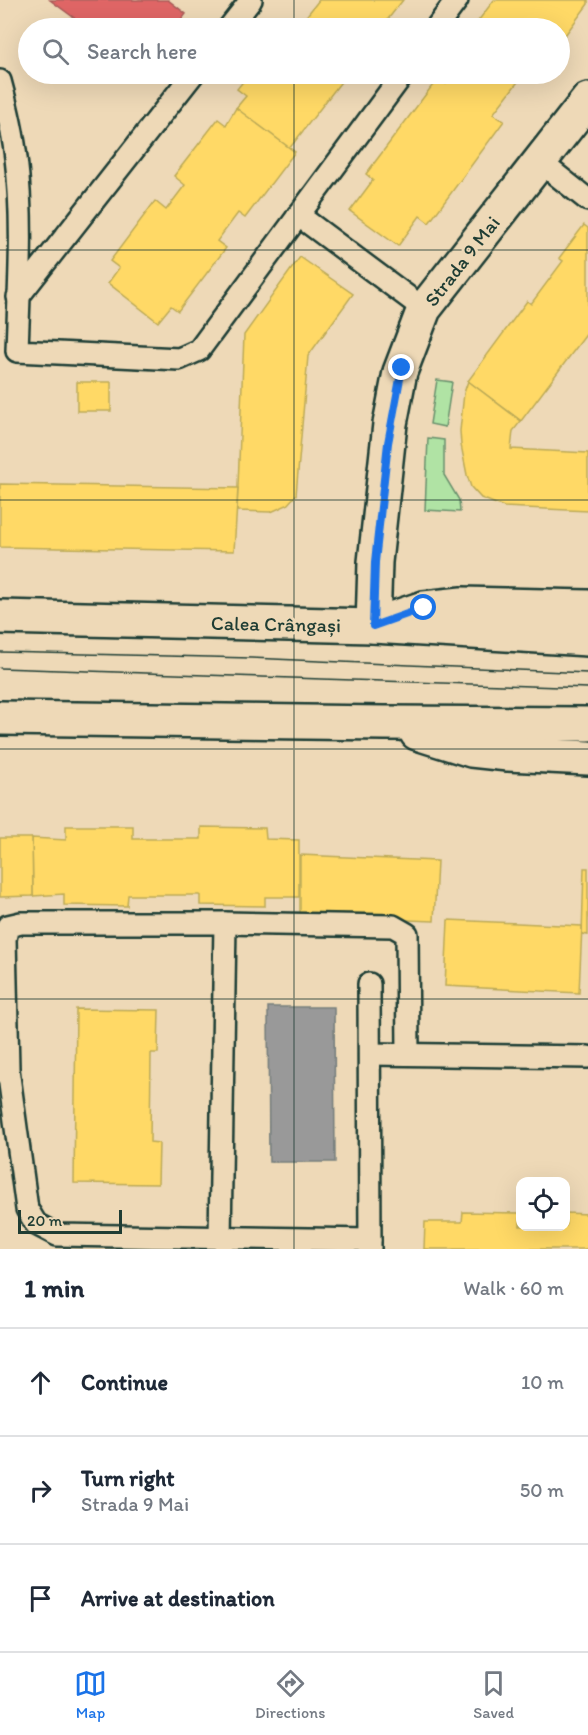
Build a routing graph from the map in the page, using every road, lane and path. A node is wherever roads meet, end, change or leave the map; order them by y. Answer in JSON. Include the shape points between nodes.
{"nodes":[{"id":1,"x":251,"y":0,"type":"edge"},
{"id":2,"x":457,"y":0,"type":"edge"},
{"id":3,"x":237,"y":18,"type":"edge"},
{"id":4,"x":444,"y":18,"type":"edge"},
{"id":5,"x":0,"y":81,"type":"edge"},
{"id":6,"x":185,"y":84,"type":"edge"},
{"id":7,"x":396,"y":84,"type":"edge"},
{"id":8,"x":588,"y":100,"type":"edge"},
{"id":9,"x":539,"y":161,"type":"junction"},
{"id":10,"x":588,"y":200,"type":"edge"},
{"id":11,"x":298,"y":215,"type":"junction"},
{"id":12,"x":18,"y":297,"type":"junction"},
{"id":13,"x":424,"y":309,"type":"junction"},
{"id":14,"x":588,"y":607,"type":"edge"},
{"id":15,"x":0,"y":617,"type":"edge"},
{"id":16,"x":373,"y":626,"type":"junction"},
{"id":17,"x":588,"y":639,"type":"edge"},
{"id":18,"x":0,"y":718,"type":"edge"},
{"id":19,"x":384,"y":723,"type":"junction"},
{"id":20,"x":588,"y":724,"type":"edge"},
{"id":21,"x":588,"y":758,"type":"edge"},
{"id":22,"x":225,"y":923,"type":"junction"},
{"id":23,"x":369,"y":984,"type":"dead end"},
{"id":24,"x":370,"y":1054,"type":"junction"},
{"id":25,"x":408,"y":1054,"type":"junction"},
{"id":26,"x":588,"y":1057,"type":"edge"},
{"id":27,"x":4,"y":1069,"type":"edge"},
{"id":28,"x":220,"y":1239,"type":"junction"},
{"id":29,"x":370,"y":1245,"type":"edge"}],
"edges":[{"from":1,"to":3,"type":"lane"},
{"from":2,"to":4,"type":"lane"},
{"from":5,"to":12,"type":"lane","via":[[16,158]]},
{"from":6,"to":12,"type":"lane"},
{"from":7,"to":11,"type":"lane"},
{"from":8,"to":9,"type":"main road","name":"Strada 9 Mai"},
{"from":9,"to":10,"type":"lane"},
{"from":9,"to":13,"type":"main road","name":"Strada 9 Mai"},
{"from":11,"to":12,"type":"lane","via":[[199,350],[179,359],[17,351]]},
{"from":11,"to":13,"type":"lane"},
{"from":13,"to":16,"type":"main road","name":"Strada 9 Mai","via":[[400,372],[390,424],[375,562]]},
{"from":14,"to":16,"type":"main road","via":[[462,604],[424,608]]},
{"from":15,"to":16,"type":"main road","name":"Calea Crângași"},
{"from":16,"to":17,"type":"main road","name":"Calea Crângași"},
{"from":18,"to":19,"type":"main road"},
{"from":19,"to":20,"type":"main road"},
{"from":19,"to":21,"type":"main road","via":[[471,750]]},
{"from":22,"to":25,"type":"lane","via":[[393,926],[407,934]]},
{"from":22,"to":27,"type":"lane","via":[[21,922],[8,926]]},
{"from":22,"to":28,"type":"lane"},
{"from":23,"to":24,"type":"lane"},
{"from":24,"to":25,"type":"lane"},
{"from":24,"to":29,"type":"lane"},
{"from":25,"to":26,"type":"lane"},
{"from":27,"to":28,"type":"lane","via":[[27,1209],[36,1224],[57,1234]]},
{"from":28,"to":29,"type":"lane"}]}
